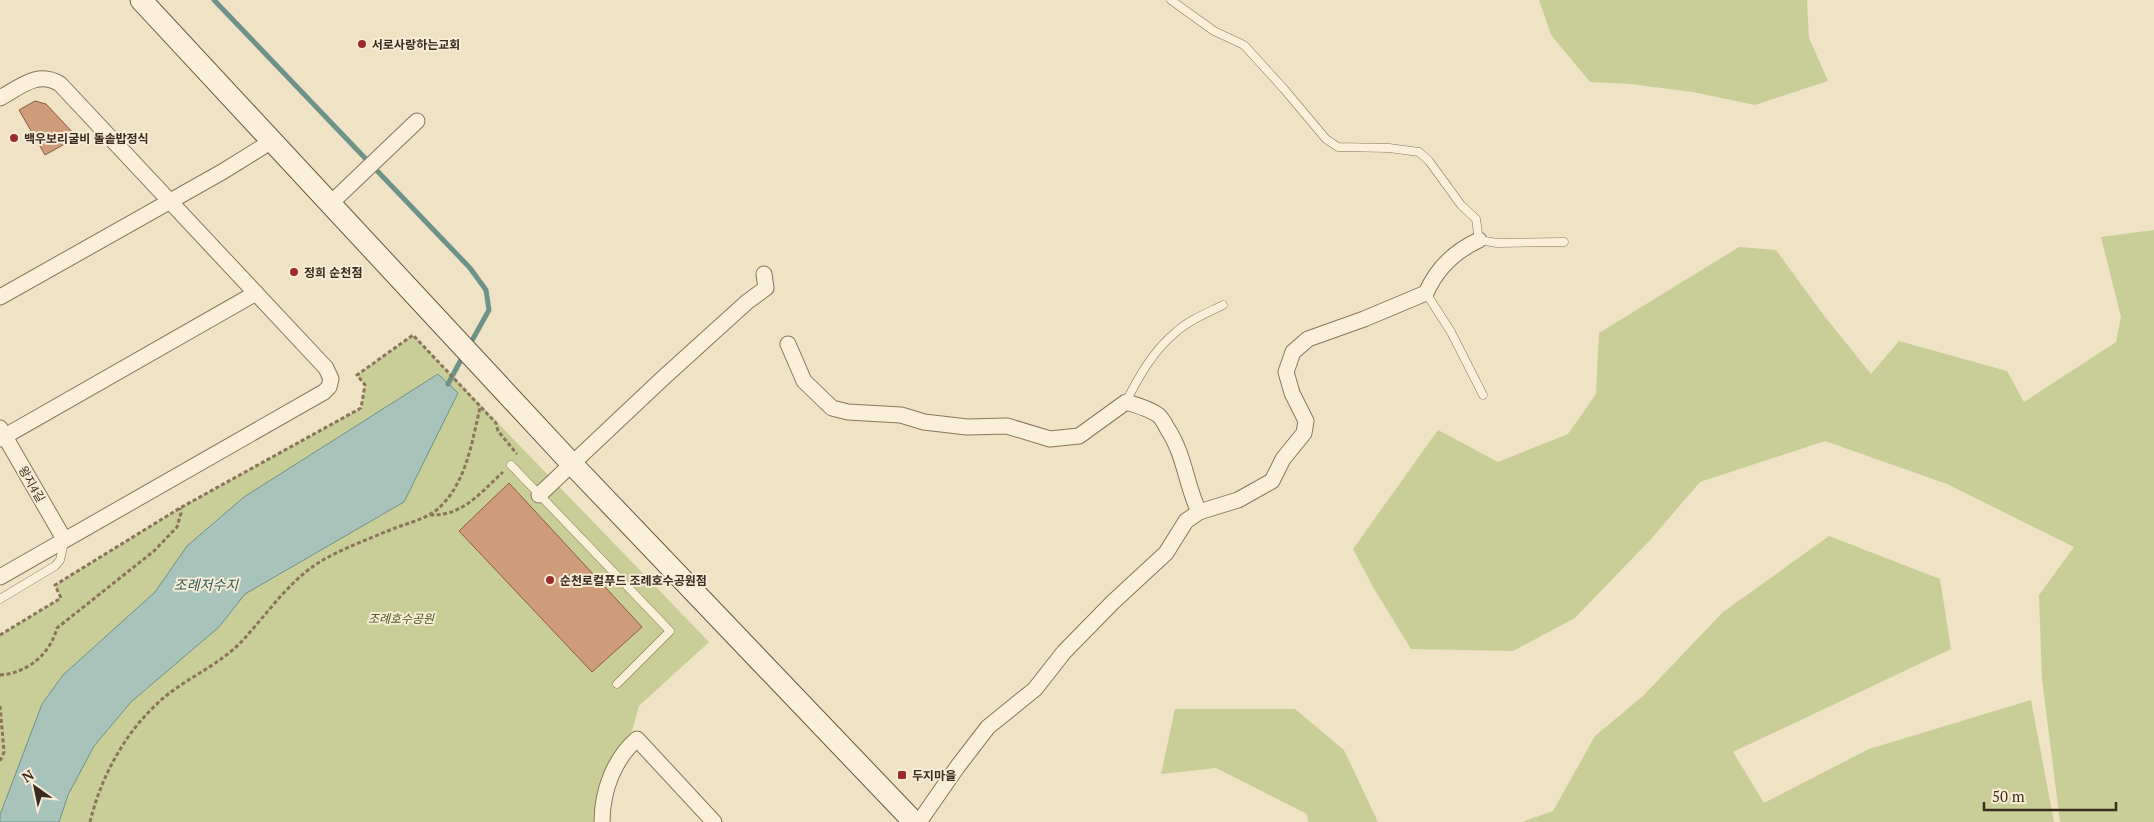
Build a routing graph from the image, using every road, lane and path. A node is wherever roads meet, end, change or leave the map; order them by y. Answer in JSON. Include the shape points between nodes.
{"nodes":[{"id":1,"x":141,"y":0,"type":"edge"},
{"id":2,"x":1171,"y":0,"type":"edge"},
{"id":3,"x":0,"y":98,"type":"edge"},
{"id":4,"x":417,"y":121,"type":"dead end"},
{"id":5,"x":272,"y":141,"type":"junction"},
{"id":6,"x":170,"y":201,"type":"junction"},
{"id":7,"x":331,"y":203,"type":"junction"},
{"id":8,"x":1479,"y":240,"type":"junction"},
{"id":9,"x":1564,"y":242,"type":"dead end"},
{"id":10,"x":764,"y":274,"type":"dead end"},
{"id":11,"x":256,"y":293,"type":"junction"},
{"id":12,"x":1426,"y":293,"type":"junction"},
{"id":13,"x":0,"y":297,"type":"edge"},
{"id":14,"x":1224,"y":305,"type":"dead end"},
{"id":15,"x":788,"y":344,"type":"dead end"},
{"id":16,"x":1483,"y":395,"type":"dead end"},
{"id":17,"x":1126,"y":402,"type":"junction"},
{"id":18,"x":480,"y":407,"type":"junction"},
{"id":19,"x":2,"y":435,"type":"edge"},
{"id":20,"x":572,"y":464,"type":"junction"},
{"id":21,"x":511,"y":465,"type":"junction"},
{"id":22,"x":539,"y":495,"type":"junction"},
{"id":23,"x":180,"y":508,"type":"junction"},
{"id":24,"x":1199,"y":512,"type":"junction"},
{"id":25,"x":430,"y":515,"type":"junction"},
{"id":26,"x":64,"y":539,"type":"junction"},
{"id":27,"x":0,"y":577,"type":"edge"},
{"id":28,"x":0,"y":599,"type":"edge"},
{"id":29,"x":0,"y":635,"type":"edge"},
{"id":30,"x":0,"y":675,"type":"edge"},
{"id":31,"x":617,"y":684,"type":"dead end"},
{"id":32,"x":0,"y":706,"type":"edge"},
{"id":33,"x":0,"y":761,"type":"edge"},
{"id":34,"x":90,"y":822,"type":"edge"},
{"id":35,"x":602,"y":822,"type":"edge"},
{"id":36,"x":714,"y":822,"type":"edge"},
{"id":37,"x":914,"y":822,"type":"edge"},
{"id":38,"x":919,"y":822,"type":"edge"}],
"edges":[{"from":1,"to":5,"type":"street"},
{"from":2,"to":8,"type":"lane","via":[[1214,31],[1244,45],[1326,139],[1338,147],[1419,152],[1461,205],[1476,218]]},
{"from":3,"to":6,"type":"street","via":[[33,79],[51,78]]},
{"from":4,"to":7,"type":"street"},
{"from":5,"to":6,"type":"street"},
{"from":5,"to":7,"type":"street"},
{"from":6,"to":11,"type":"street"},
{"from":6,"to":13,"type":"street"},
{"from":7,"to":20,"type":"street"},
{"from":8,"to":9,"type":"lane","via":[[1497,244]]},
{"from":8,"to":12,"type":"street","via":[[1449,260],[1432,278]]},
{"from":10,"to":20,"type":"street","via":[[766,288],[669,372]]},
{"from":11,"to":19,"type":"street"},
{"from":11,"to":26,"type":"street","via":[[326,368],[332,379],[329,387],[174,479]]},
{"from":12,"to":16,"type":"lane","via":[[1451,332]]},
{"from":12,"to":24,"type":"street","via":[[1308,339],[1293,352],[1286,372],[1306,421],[1304,434],[1272,481],[1238,500]]},
{"from":14,"to":17,"type":"lane","via":[[1176,332],[1147,364]]},
{"from":15,"to":17,"type":"street","via":[[804,381],[832,408],[848,412],[901,415],[924,422],[966,427],[1007,426],[1050,439],[1079,436]]},
{"from":17,"to":24,"type":"street","via":[[1159,416],[1173,436]]},
{"from":18,"to":21,"type":"path","via":[[496,423],[498,432],[519,457]]},
{"from":18,"to":23,"type":"path","via":[[412,336],[358,376],[365,385],[361,408]]},
{"from":18,"to":25,"type":"path","via":[[465,470],[443,504]]},
{"from":19,"to":26,"type":"street","name":"왕지4길"},
{"from":20,"to":22,"type":"street"},
{"from":20,"to":37,"type":"street"},
{"from":21,"to":22,"type":"lane"},
{"from":21,"to":25,"type":"path","via":[[459,510]]},
{"from":22,"to":31,"type":"lane","via":[[670,631]]},
{"from":23,"to":29,"type":"path","via":[[55,585],[61,598]]},
{"from":23,"to":30,"type":"path","via":[[177,527],[154,551],[57,628],[54,641],[42,655],[28,667],[13,674]]},
{"from":24,"to":38,"type":"street","via":[[1186,521],[1166,553],[1064,652],[1035,689],[988,727]]},
{"from":25,"to":34,"type":"path","via":[[344,549],[320,562],[292,585],[243,641],[167,696],[121,746],[108,771]]},
{"from":26,"to":27,"type":"street"},
{"from":26,"to":28,"type":"lane","via":[[56,566]]},
{"from":32,"to":33,"type":"path","via":[[4,752]]},
{"from":35,"to":36,"type":"street","via":[[610,779],[618,759],[637,739]]}]}
